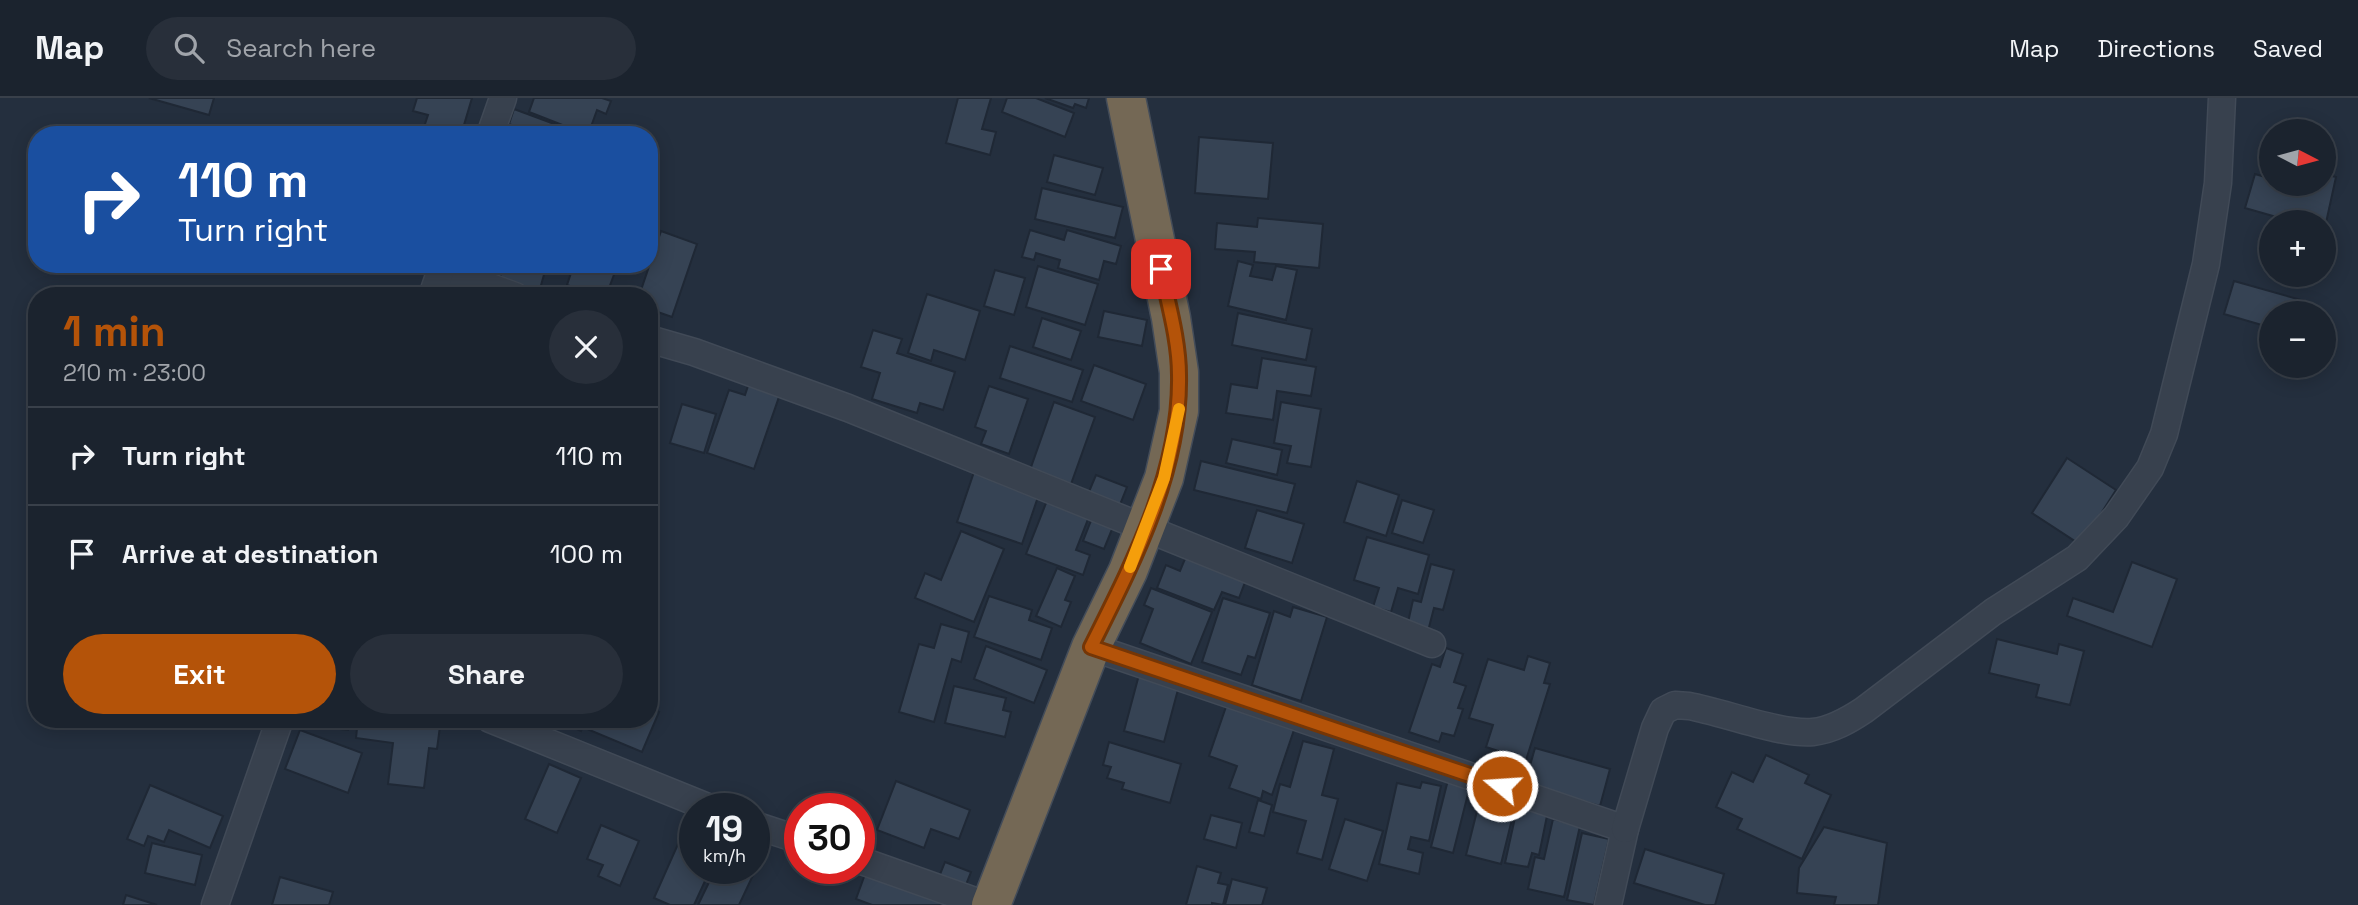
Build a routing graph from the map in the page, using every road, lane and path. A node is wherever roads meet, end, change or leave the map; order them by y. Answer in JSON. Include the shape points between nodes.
{"nodes":[{"id":1,"x":503,"y":98,"type":"edge"},
{"id":2,"x":1126,"y":98,"type":"edge"},
{"id":3,"x":2222,"y":98,"type":"edge"},
{"id":4,"x":493,"y":126,"type":"edge"},
{"id":5,"x":457,"y":273,"type":"edge"},
{"id":6,"x":492,"y":287,"type":"edge"},
{"id":7,"x":658,"y":342,"type":"edge"},
{"id":8,"x":1144,"y":528,"type":"junction"},
{"id":9,"x":1432,"y":644,"type":"dead end"},
{"id":10,"x":1091,"y":647,"type":"junction"},
{"id":11,"x":277,"y":728,"type":"edge"},
{"id":12,"x":512,"y":728,"type":"edge"},
{"id":13,"x":679,"y":795,"type":"edge"},
{"id":14,"x":1625,"y":829,"type":"junction"},
{"id":15,"x":875,"y":866,"type":"edge"},
{"id":16,"x":215,"y":905,"type":"edge"},
{"id":17,"x":986,"y":905,"type":"edge"},
{"id":18,"x":991,"y":905,"type":"edge"},
{"id":19,"x":1608,"y":905,"type":"edge"}],
"edges":[{"from":1,"to":4,"type":"street"},
{"from":2,"to":8,"type":"highway","via":[[1179,372],[1179,411],[1167,465]]},
{"from":3,"to":14,"type":"street","via":[[2218,183],[2206,264],[2167,421],[2150,468],[2116,517],[2077,558],[1993,612],[1844,723],[1814,732],[1787,730],[1689,706],[1675,705],[1664,711]]},
{"from":5,"to":6,"type":"street"},
{"from":7,"to":8,"type":"street","via":[[848,408]]},
{"from":8,"to":9,"type":"street"},
{"from":8,"to":10,"type":"highway"},
{"from":10,"to":14,"type":"street"},
{"from":10,"to":18,"type":"highway"},
{"from":11,"to":16,"type":"street"},
{"from":12,"to":13,"type":"street"},
{"from":14,"to":19,"type":"street"},
{"from":15,"to":17,"type":"street"}]}
